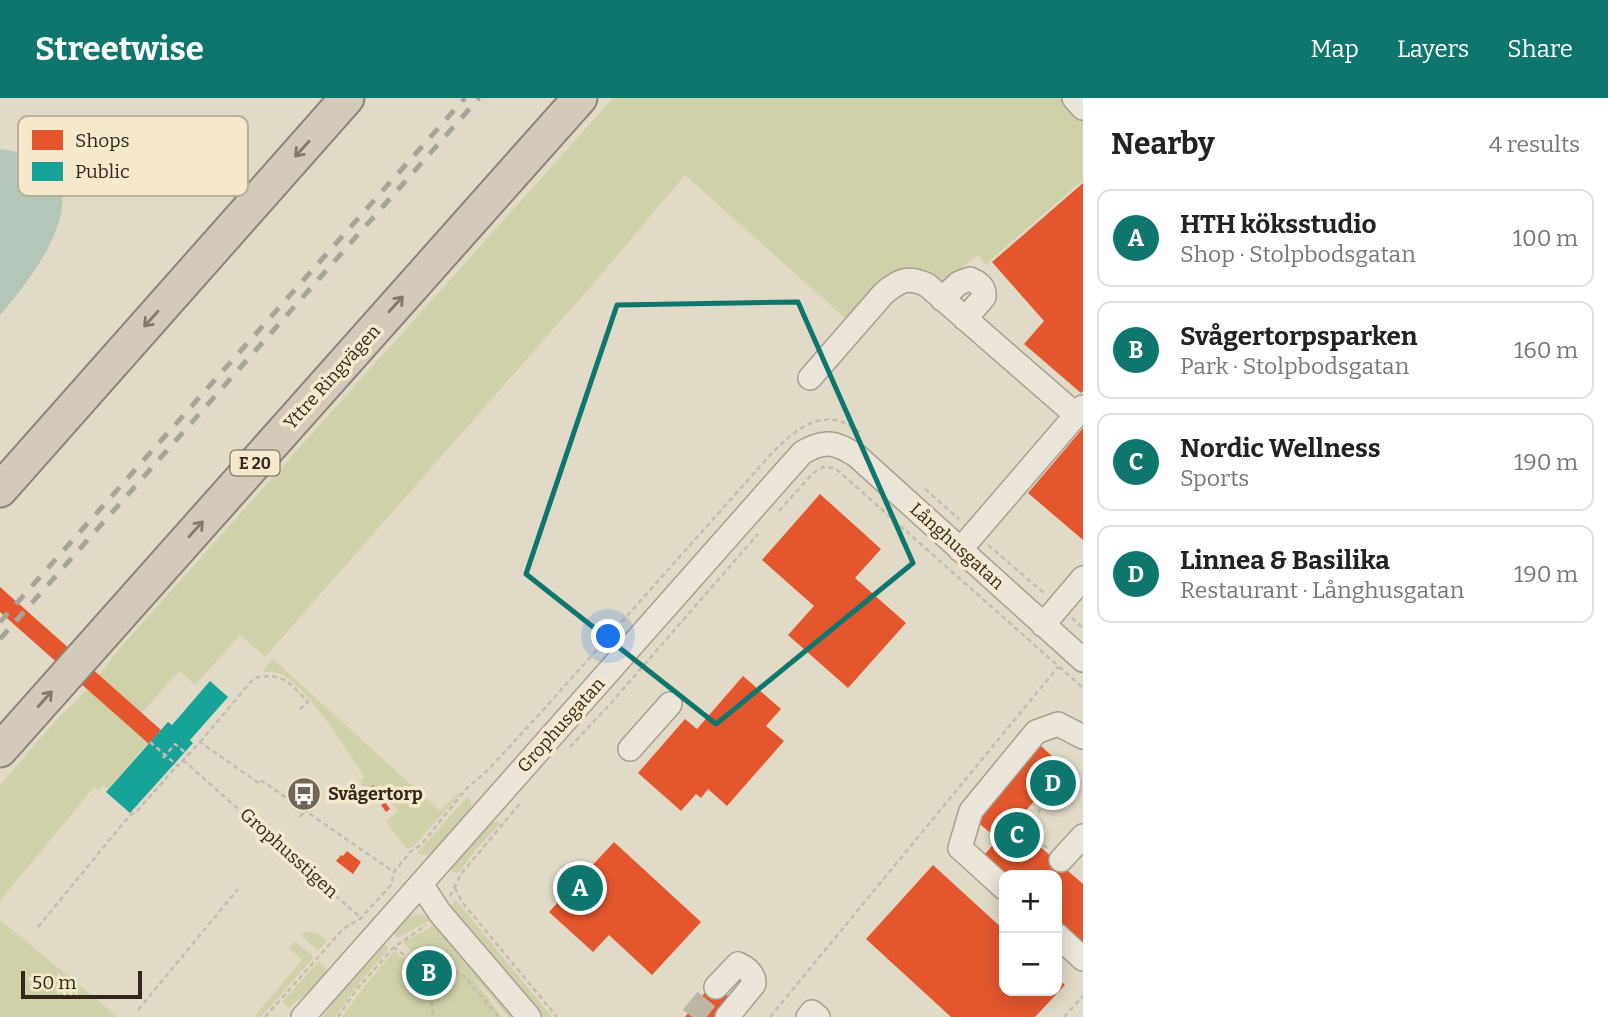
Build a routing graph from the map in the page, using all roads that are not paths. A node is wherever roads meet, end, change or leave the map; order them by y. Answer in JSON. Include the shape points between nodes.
{"nodes":[{"id":1,"x":347,"y":98,"type":"edge"},
{"id":2,"x":580,"y":98,"type":"edge"},
{"id":3,"x":586,"y":98,"type":"edge"},
{"id":4,"x":1074,"y":98,"type":"edge"},
{"id":5,"x":1083,"y":108,"type":"edge"},
{"id":6,"x":511,"y":176,"type":"junction"},
{"id":7,"x":943,"y":299,"type":"junction"},
{"id":8,"x":965,"y":319,"type":"junction"},
{"id":9,"x":810,"y":378,"type":"dead end"},
{"id":10,"x":1079,"y":411,"type":"edge"},
{"id":11,"x":825,"y":443,"type":"joint"},
{"id":12,"x":0,"y":490,"type":"edge"},
{"id":13,"x":968,"y":541,"type":"junction"},
{"id":14,"x":1083,"y":578,"type":"edge"},
{"id":15,"x":1043,"y":625,"type":"junction"},
{"id":16,"x":1083,"y":660,"type":"edge"},
{"id":17,"x":670,"y":704,"type":"dead end"},
{"id":18,"x":1083,"y":737,"type":"edge"},
{"id":19,"x":630,"y":749,"type":"dead end"},
{"id":20,"x":0,"y":750,"type":"edge"},
{"id":21,"x":1083,"y":836,"type":"edge"},
{"id":22,"x":1061,"y":860,"type":"road end"},
{"id":23,"x":999,"y":883,"type":"edge"},
{"id":24,"x":421,"y":884,"type":"junction"},
{"id":25,"x":1062,"y":940,"type":"edge"},
{"id":26,"x":1083,"y":959,"type":"edge"},
{"id":27,"x":716,"y":987,"type":"tunnel mouth"},
{"id":28,"x":303,"y":1017,"type":"edge"},
{"id":29,"x":529,"y":1017,"type":"edge"},
{"id":30,"x":727,"y":1017,"type":"edge"},
{"id":31,"x":807,"y":1017,"type":"edge"},
{"id":32,"x":818,"y":1017,"type":"edge"}],
"edges":[{"from":1,"to":12,"type":"highway","one_way":true},
{"from":2,"to":6,"type":"highway","name":"Yttre Ringvägen","number":"E 20"},
{"from":3,"to":6,"type":"highway"},
{"from":4,"to":5,"type":"street"},
{"from":20,"to":6,"type":"highway","name":"Yttre Ringvägen","number":"E 20","one_way":true},
{"from":7,"to":8,"type":"street"},
{"from":7,"to":8,"type":"street","via":[[959,283],[978,282],[985,290],[984,297]]},
{"from":7,"to":9,"type":"street","via":[[915,279],[894,284]]},
{"from":8,"to":10,"type":"street"},
{"from":10,"to":13,"type":"street"},
{"from":11,"to":13,"type":"street","name":"Långhusgatan","via":[[838,444],[857,456]]},
{"from":11,"to":24,"type":"street","name":"Grophusgatan","via":[[802,453]]},
{"from":13,"to":15,"type":"street","name":"Långhusgatan"},
{"from":14,"to":15,"type":"street"},
{"from":15,"to":16,"type":"street","name":"Långhusgatan"},
{"from":17,"to":19,"type":"street"},
{"from":18,"to":23,"type":"street","via":[[1058,724],[1036,732],[971,811],[960,848]]},
{"from":21,"to":22,"type":"street"},
{"from":24,"to":28,"type":"street","name":"Grophusgatan"},
{"from":24,"to":29,"type":"street","via":[[440,914]]},
{"from":25,"to":26,"type":"street"},
{"from":27,"to":30,"type":"street","via":[[738,964],[754,977],[754,984]]},
{"from":31,"to":32,"type":"street","via":[[812,1012]]}]}
